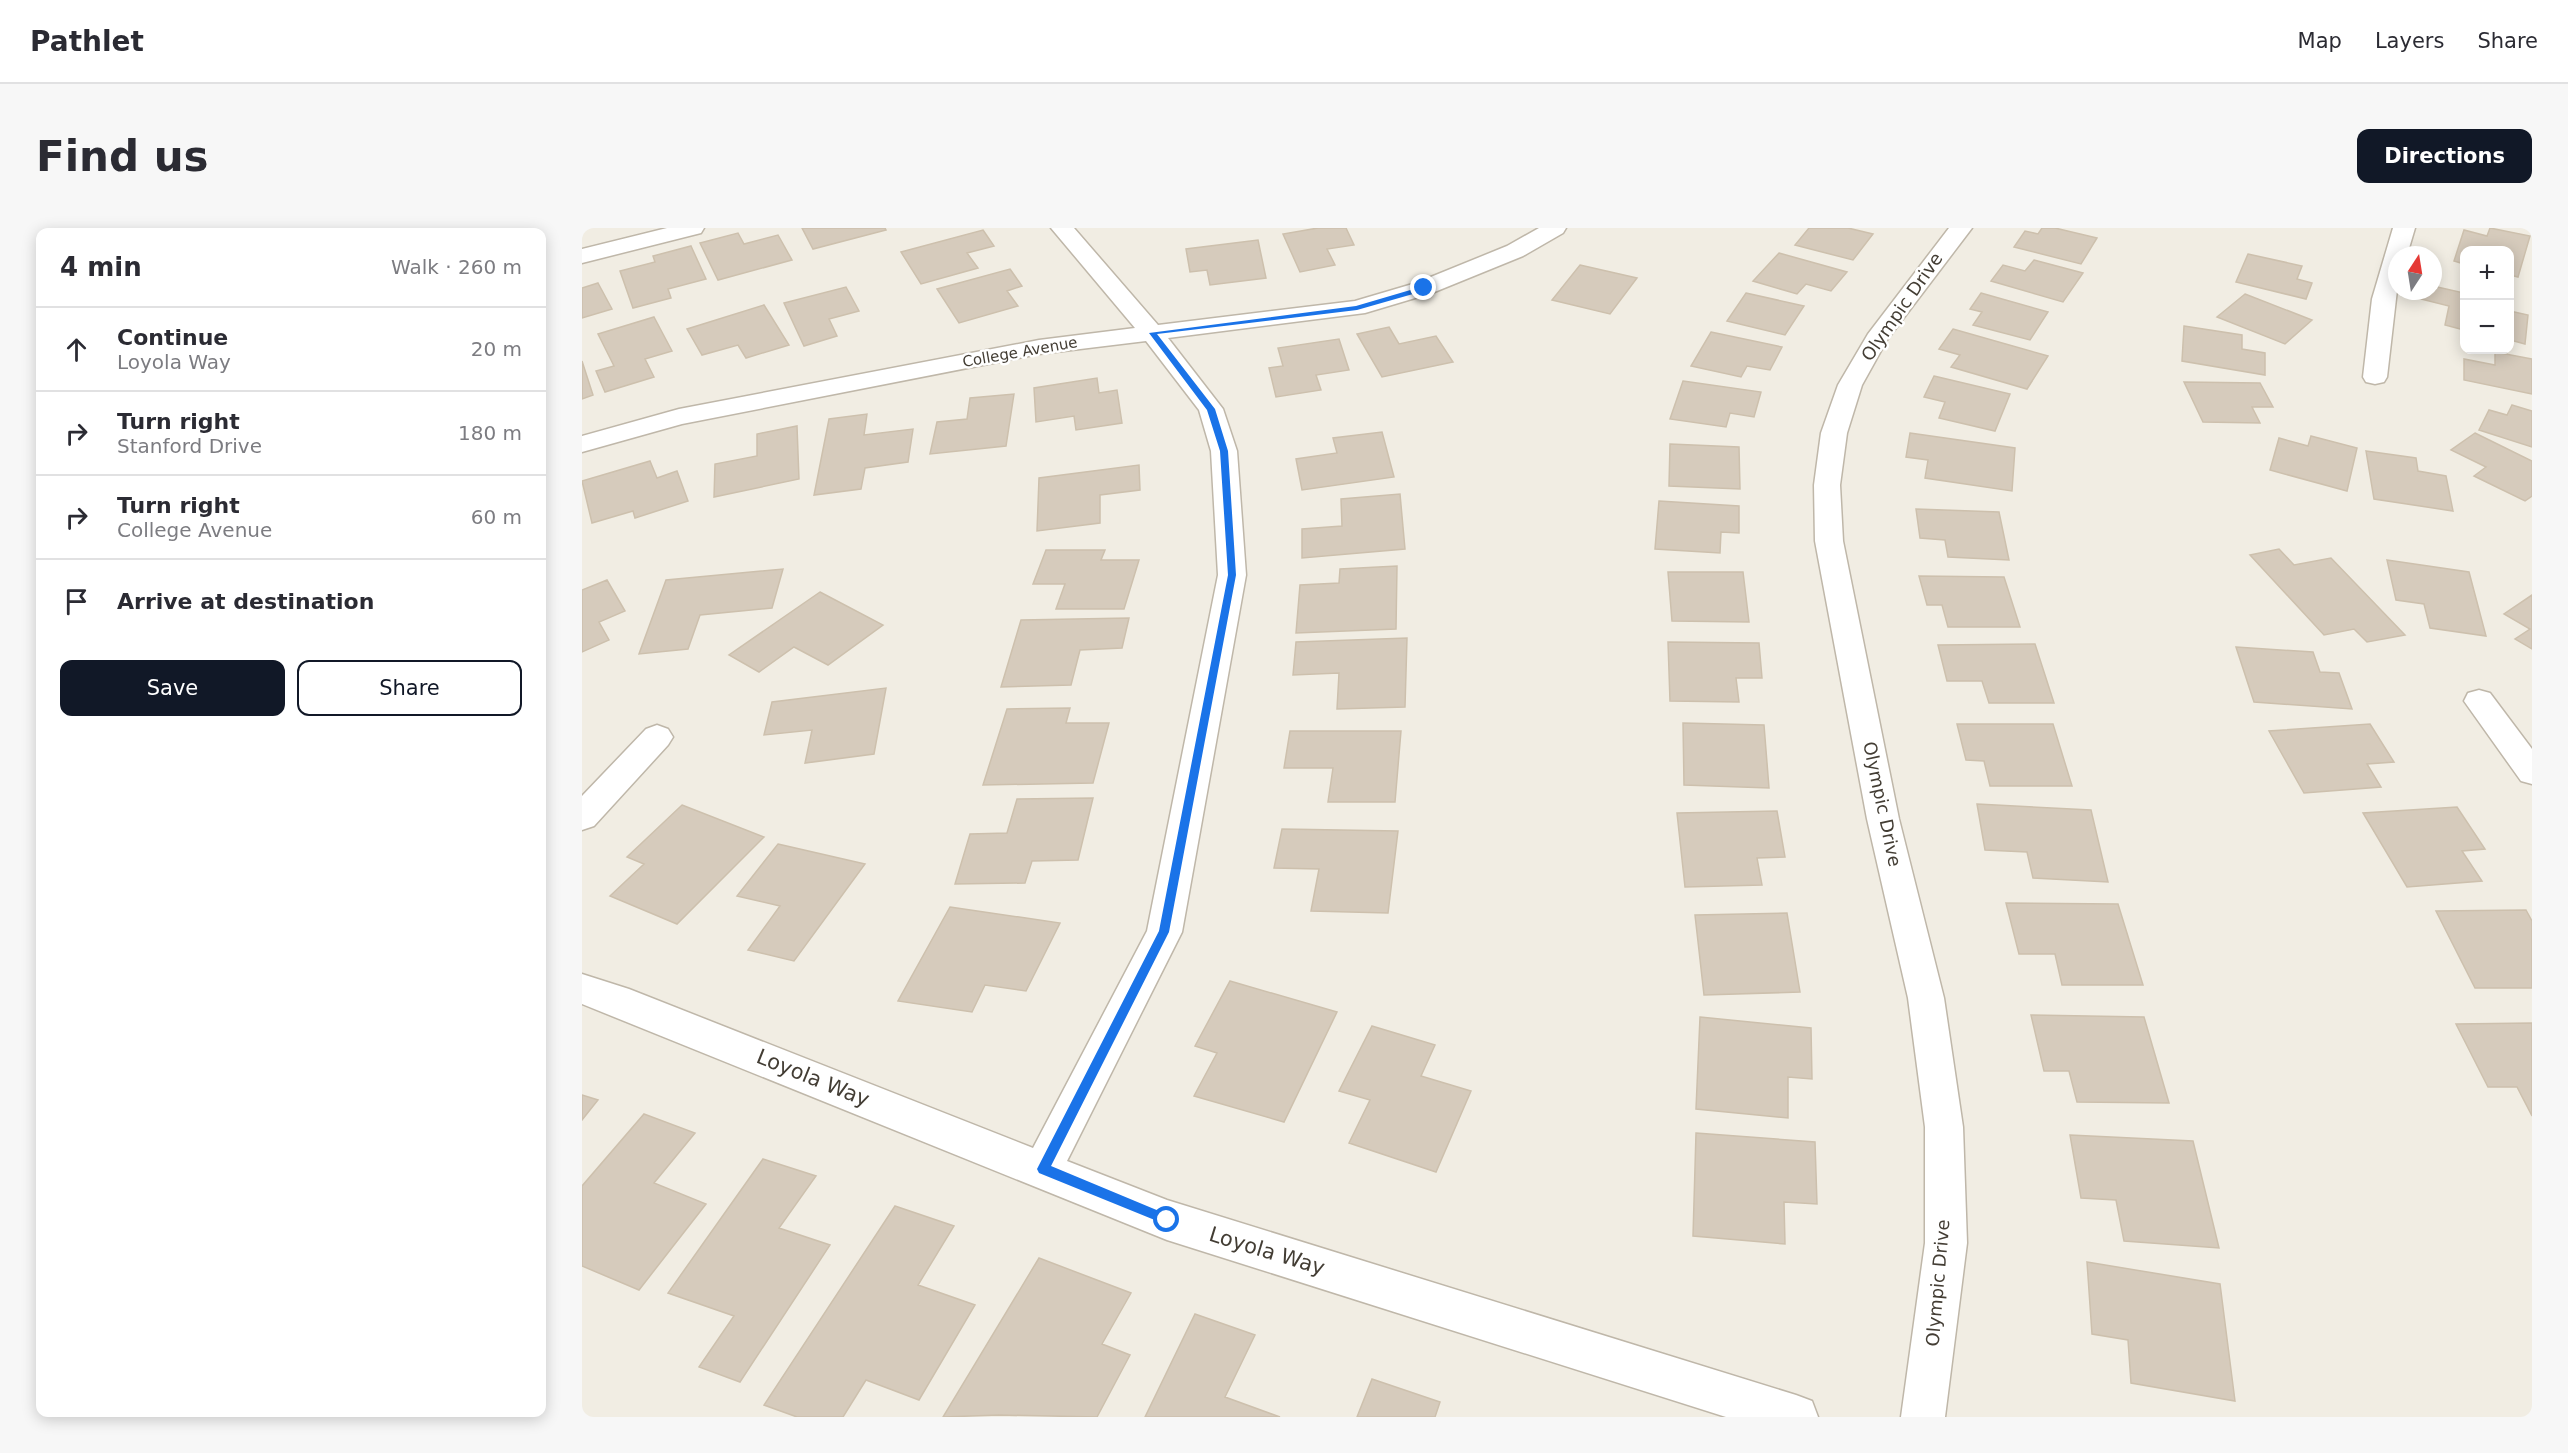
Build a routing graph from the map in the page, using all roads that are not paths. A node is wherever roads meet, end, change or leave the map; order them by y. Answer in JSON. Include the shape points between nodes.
{"nodes":[{"id":1,"x":693,"y":228,"type":"edge"},
{"id":2,"x":1062,"y":228,"type":"edge"},
{"id":3,"x":1555,"y":228,"type":"edge"},
{"id":4,"x":1961,"y":228,"type":"edge"},
{"id":5,"x":2404,"y":228,"type":"edge"},
{"id":6,"x":582,"y":256,"type":"edge"},
{"id":7,"x":1152,"y":333,"type":"junction"},
{"id":8,"x":2375,"y":377,"type":"dead end"},
{"id":9,"x":582,"y":444,"type":"edge"},
{"id":10,"x":2479,"y":701,"type":"dead end"},
{"id":11,"x":657,"y":737,"type":"dead end"},
{"id":12,"x":2532,"y":772,"type":"edge"},
{"id":13,"x":582,"y":817,"type":"edge"},
{"id":14,"x":582,"y":989,"type":"edge"},
{"id":15,"x":1043,"y":1169,"type":"junction"},
{"id":16,"x":1796,"y":1417,"type":"edge"},
{"id":17,"x":1923,"y":1417,"type":"edge"}],
"edges":[{"from":1,"to":6,"type":"street"},
{"from":2,"to":7,"type":"street"},
{"from":3,"to":7,"type":"street","name":"College Avenue","via":[[1459,274],[1357,308]]},
{"from":4,"to":17,"type":"street","name":"Olympic Drive","via":[[1876,339],[1850,385],[1834,433],[1827,485],[1829,541],[1883,819],[1926,998],[1944,1127],[1946,1243]]},
{"from":5,"to":8,"type":"street","via":[[2383,300]]},
{"from":7,"to":9,"type":"street","name":"College Avenue","via":[[1039,347],[679,417]]},
{"from":7,"to":15,"type":"street","via":[[1211,409],[1224,451],[1232,575],[1164,932]]},
{"from":10,"to":12,"type":"street"},
{"from":11,"to":13,"type":"street"},
{"from":14,"to":15,"type":"street","name":"Loyola Way"},
{"from":15,"to":16,"type":"street","name":"Loyola Way","via":[[1167,1220]]}]}
